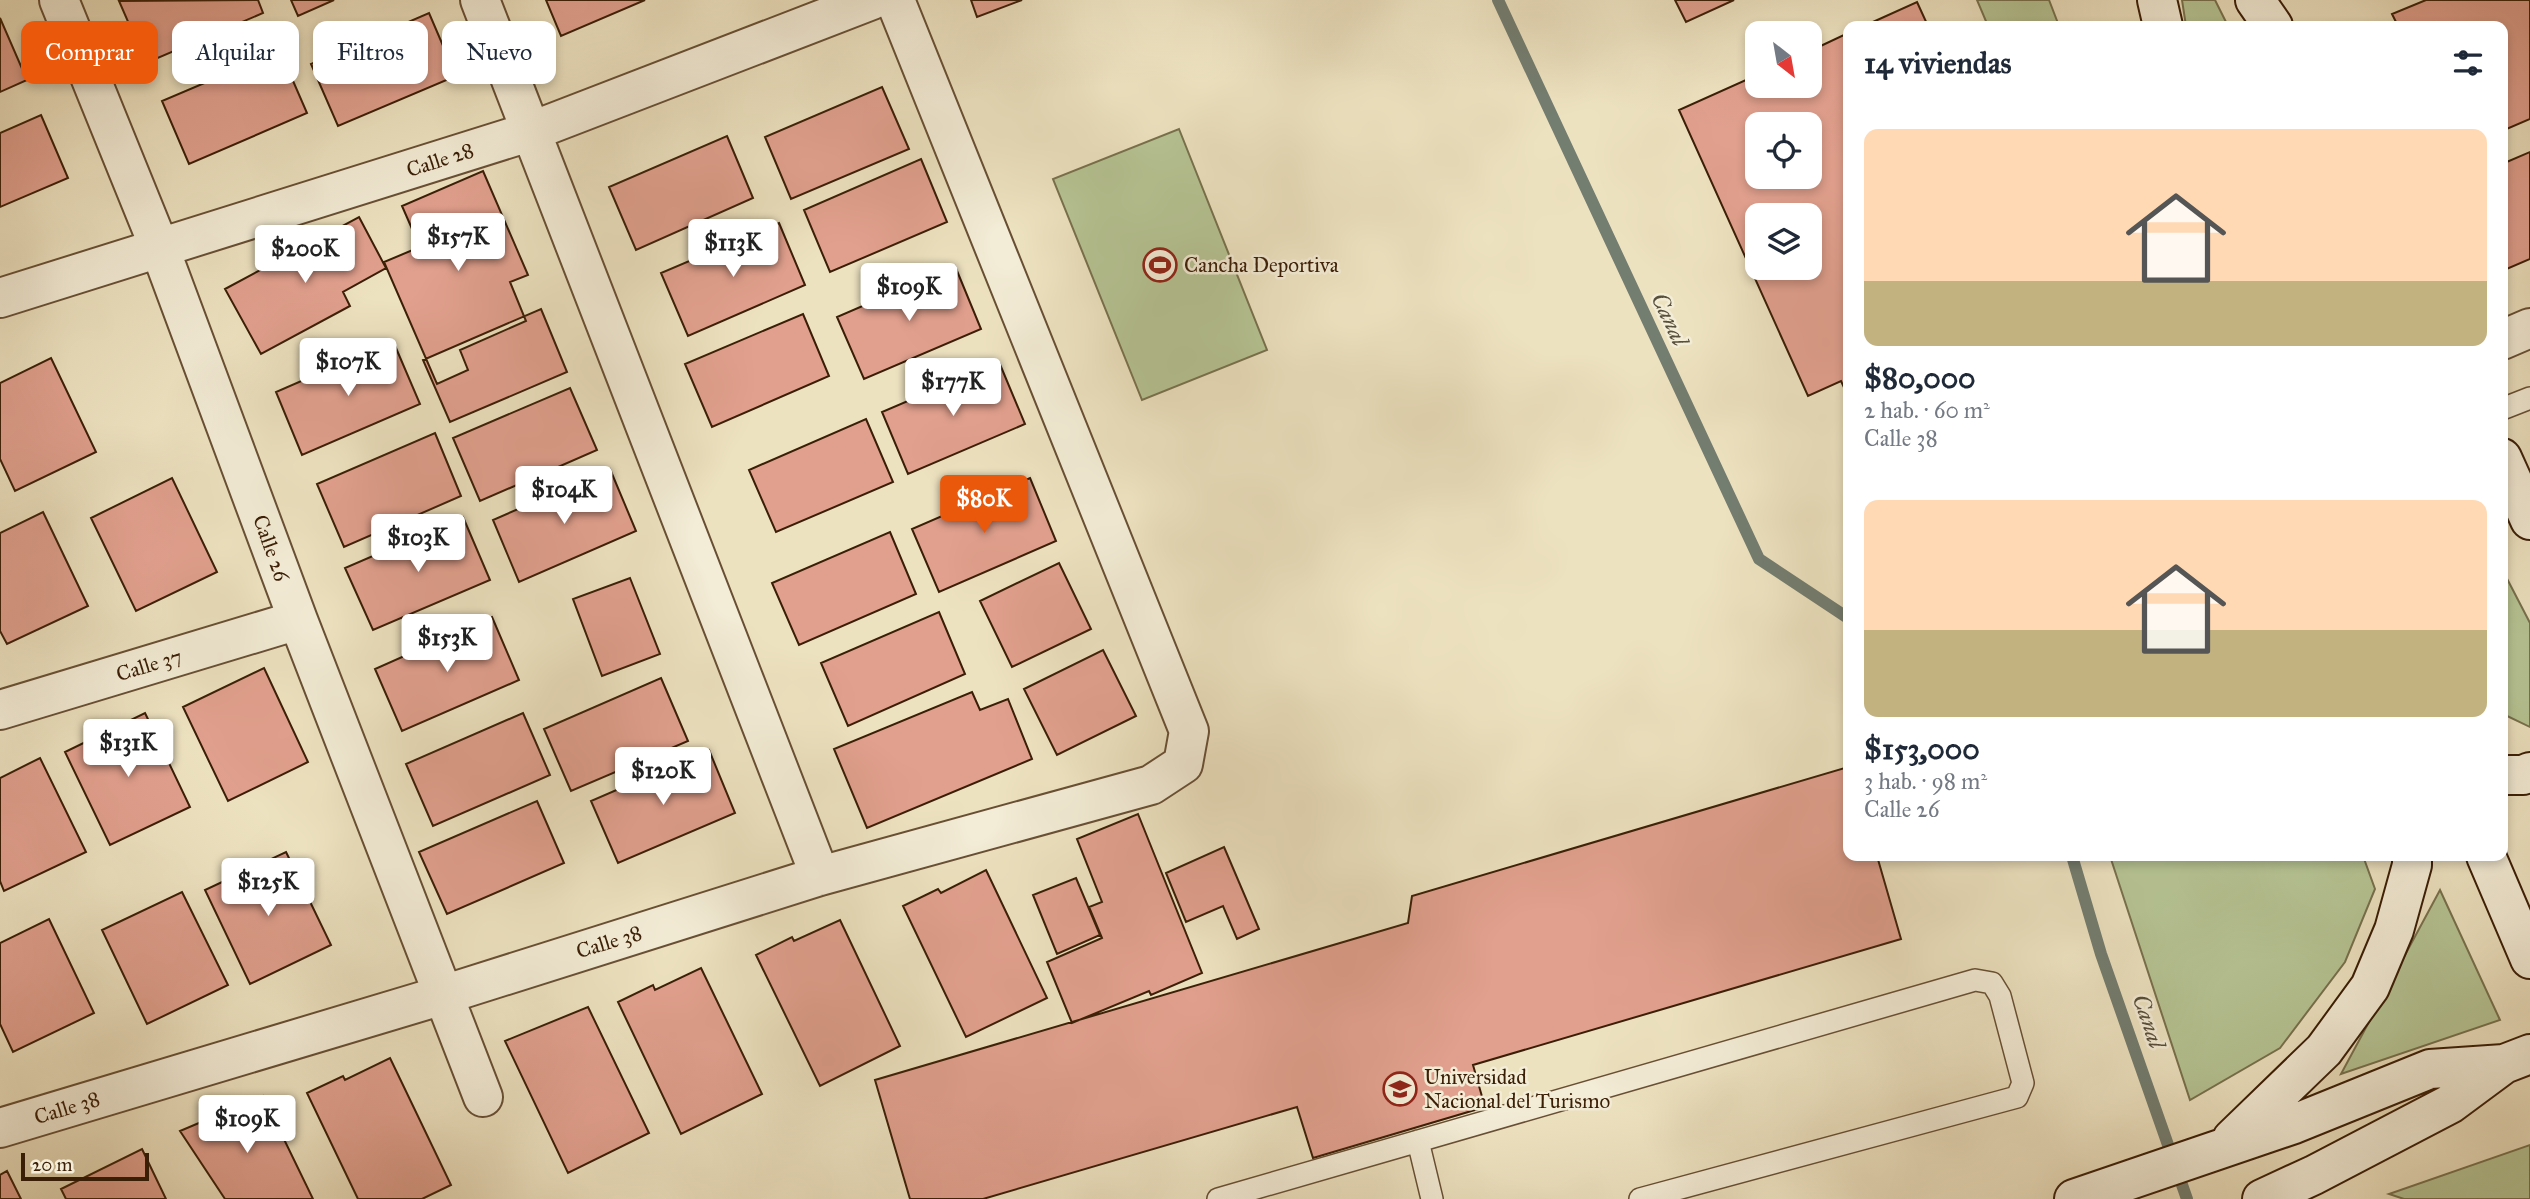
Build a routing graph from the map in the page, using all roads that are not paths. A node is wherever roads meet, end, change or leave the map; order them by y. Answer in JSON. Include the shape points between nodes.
{"nodes":[{"id":1,"x":59,"y":0,"type":"edge"},
{"id":2,"x":480,"y":0,"type":"edge"},
{"id":3,"x":872,"y":0,"type":"edge"},
{"id":4,"x":895,"y":0,"type":"edge"},
{"id":5,"x":2157,"y":0,"type":"edge"},
{"id":6,"x":2255,"y":0,"type":"edge"},
{"id":7,"x":2162,"y":21,"type":"edge"},
{"id":8,"x":2270,"y":21,"type":"edge"},
{"id":9,"x":532,"y":131,"type":"junction"},
{"id":10,"x":160,"y":248,"type":"junction"},
{"id":11,"x":0,"y":298,"type":"edge"},
{"id":12,"x":2530,"y":328,"type":"edge"},
{"id":13,"x":2508,"y":337,"type":"edge"},
{"id":14,"x":2530,"y":398,"type":"edge"},
{"id":15,"x":2508,"y":407,"type":"edge"},
{"id":16,"x":2508,"y":471,"type":"edge"},
{"id":17,"x":2530,"y":520,"type":"edge"},
{"id":18,"x":298,"y":620,"type":"junction"},
{"id":19,"x":0,"y":710,"type":"edge"},
{"id":20,"x":2530,"y":772,"type":"edge"},
{"id":21,"x":2508,"y":775,"type":"edge"},
{"id":22,"x":2412,"y":861,"type":"edge"},
{"id":23,"x":2488,"y":861,"type":"edge"},
{"id":24,"x":820,"y":876,"type":"junction"},
{"id":25,"x":2530,"y":959,"type":"edge"},
{"id":26,"x":443,"y":995,"type":"junction"},
{"id":27,"x":2517,"y":1059,"type":"edge"},
{"id":28,"x":483,"y":1097,"type":"dead end"},
{"id":29,"x":0,"y":1128,"type":"edge"},
{"id":30,"x":1418,"y":1141,"type":"junction"},
{"id":31,"x":2222,"y":1148,"type":"junction"},
{"id":32,"x":2085,"y":1195,"type":"edge"},
{"id":33,"x":1218,"y":1199,"type":"edge"},
{"id":34,"x":1432,"y":1199,"type":"edge"},
{"id":35,"x":1640,"y":1199,"type":"edge"},
{"id":36,"x":2262,"y":1199,"type":"edge"}],
"edges":[{"from":1,"to":10,"type":"street","name":"Calle 26"},
{"from":2,"to":9,"type":"street"},
{"from":3,"to":9,"type":"street","name":"Calle 28"},
{"from":4,"to":24,"type":"street","name":"Calle 38","via":[[1189,731],[1183,764],[1151,785]]},
{"from":5,"to":7,"type":"street"},
{"from":6,"to":8,"type":"street"},
{"from":9,"to":10,"type":"street","name":"Calle 28"},
{"from":9,"to":24,"type":"street"},
{"from":10,"to":11,"type":"street","name":"Calle 28"},
{"from":10,"to":18,"type":"street","name":"Calle 26"},
{"from":12,"to":13,"type":"street"},
{"from":14,"to":15,"type":"lane"},
{"from":16,"to":17,"type":"street"},
{"from":18,"to":19,"type":"street","name":"Calle 37"},
{"from":18,"to":26,"type":"street","name":"Calle 26"},
{"from":20,"to":21,"type":"street"},
{"from":22,"to":31,"type":"street","via":[[2394,930],[2370,987],[2324,1050]]},
{"from":23,"to":25,"type":"street"},
{"from":24,"to":26,"type":"street","name":"Calle 38"},
{"from":26,"to":28,"type":"street","name":"Calle 26"},
{"from":26,"to":29,"type":"street","name":"Calle 38"},
{"from":27,"to":31,"type":"street","via":[[2430,1069]]},
{"from":27,"to":36,"type":"street","via":[[2450,1104]]},
{"from":30,"to":33,"type":"lane"},
{"from":30,"to":34,"type":"lane"},
{"from":30,"to":35,"type":"lane","via":[[1975,980],[1992,983],[2000,996],[2023,1083],[2017,1097]]},
{"from":31,"to":32,"type":"street"}]}
